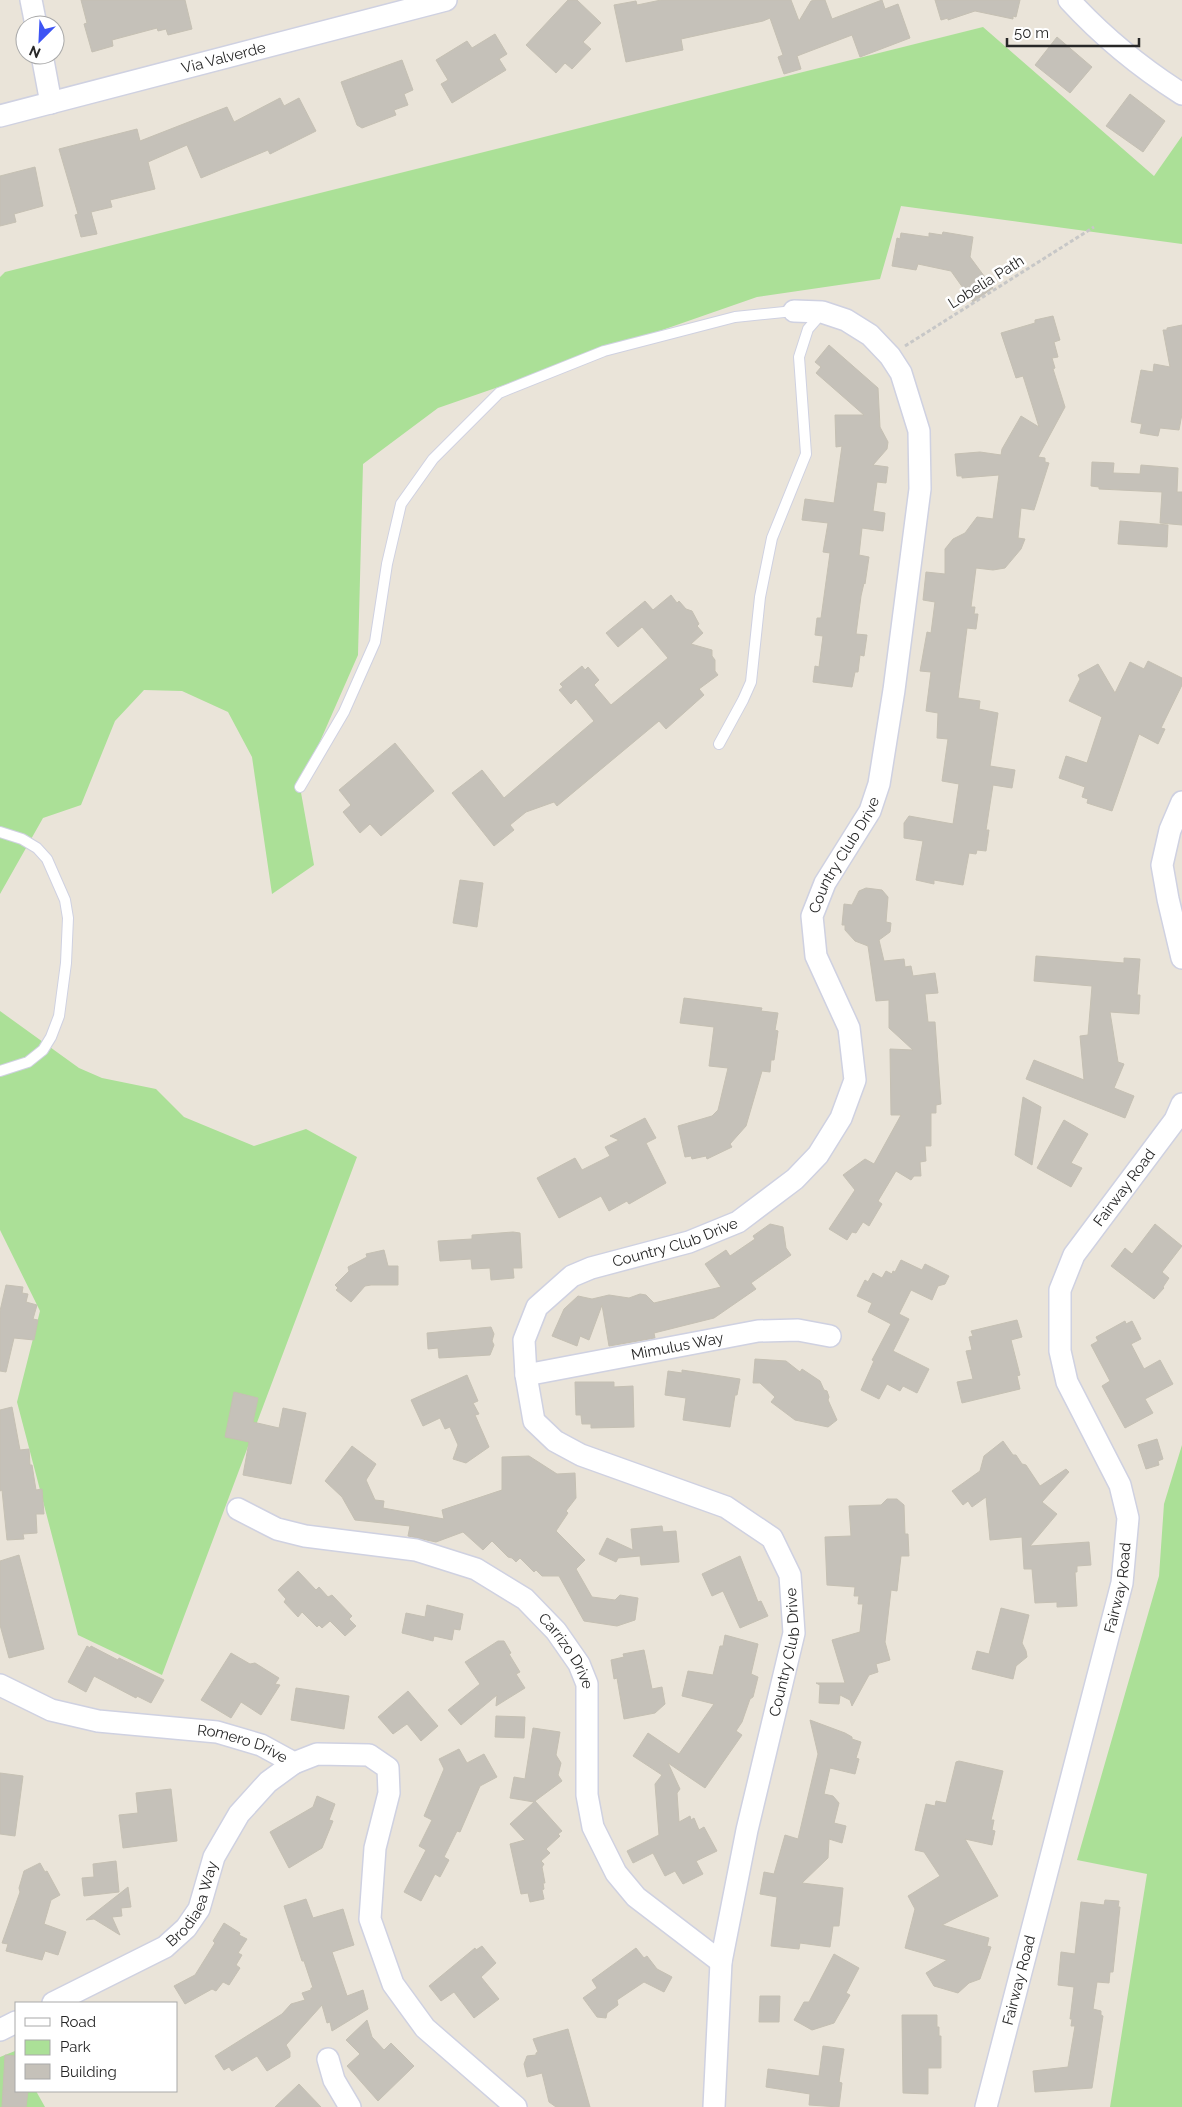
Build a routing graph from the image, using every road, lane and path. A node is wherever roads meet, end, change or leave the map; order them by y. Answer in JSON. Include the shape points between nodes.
{"nodes":[{"id":1,"x":32,"y":0,"type":"edge"},
{"id":2,"x":446,"y":0,"type":"edge"},
{"id":3,"x":1069,"y":0,"type":"edge"},
{"id":4,"x":34,"y":15,"type":"edge"},
{"id":5,"x":44,"y":65,"type":"edge"},
{"id":6,"x":1182,"y":94,"type":"edge"},
{"id":7,"x":50,"y":102,"type":"junction"},
{"id":8,"x":0,"y":116,"type":"edge"},
{"id":9,"x":1094,"y":227,"type":"dead end"},
{"id":10,"x":794,"y":311,"type":"joint"},
{"id":11,"x":822,"y":312,"type":"junction"},
{"id":12,"x":890,"y":356,"type":"junction"},
{"id":13,"x":719,"y":744,"type":"dead end"},
{"id":14,"x":300,"y":787,"type":"dead end"},
{"id":15,"x":1182,"y":802,"type":"edge"},
{"id":16,"x":0,"y":832,"type":"edge"},
{"id":17,"x":1182,"y":958,"type":"edge"},
{"id":18,"x":0,"y":1072,"type":"edge"},
{"id":19,"x":1182,"y":1104,"type":"edge"},
{"id":20,"x":830,"y":1336,"type":"dead end"},
{"id":21,"x":526,"y":1375,"type":"junction"},
{"id":22,"x":238,"y":1509,"type":"dead end"},
{"id":23,"x":0,"y":1686,"type":"edge"},
{"id":24,"x":294,"y":1763,"type":"junction"},
{"id":25,"x":721,"y":1962,"type":"junction"},
{"id":26,"x":55,"y":2002,"type":"edge"},
{"id":27,"x":15,"y":2022,"type":"edge"},
{"id":28,"x":0,"y":2030,"type":"edge"},
{"id":29,"x":328,"y":2060,"type":"dead end"},
{"id":30,"x":350,"y":2107,"type":"edge"},
{"id":31,"x":516,"y":2107,"type":"edge"},
{"id":32,"x":714,"y":2107,"type":"edge"},
{"id":33,"x":986,"y":2107,"type":"edge"}],
"edges":[{"from":1,"to":4,"type":"street"},
{"from":2,"to":7,"type":"street","name":"Via Valverde"},
{"from":3,"to":6,"type":"street","via":[[1088,21],[1155,77]]},
{"from":5,"to":7,"type":"street"},
{"from":7,"to":8,"type":"street","name":"Via Valverde"},
{"from":9,"to":12,"type":"path","name":"Lobelia Path"},
{"from":10,"to":11,"type":"street","name":"Country Club Drive"},
{"from":10,"to":14,"type":"lane","via":[[735,317],[604,351],[499,393],[433,459],[401,504],[387,564],[376,642],[344,712]]},
{"from":11,"to":12,"type":"street","name":"Country Club Drive","via":[[846,320],[870,335]]},
{"from":11,"to":13,"type":"lane","via":[[808,328],[799,357],[806,454],[772,538],[760,597],[751,682]]},
{"from":12,"to":21,"type":"street","name":"Country Club Drive","via":[[901,373],[919,431],[920,489],[894,690],[879,784],[870,811],[825,883],[812,916],[816,956],[849,1028],[856,1080],[841,1118],[818,1155],[795,1179],[738,1222],[689,1242],[572,1276],[537,1307],[524,1340]]},
{"from":15,"to":17,"type":"street","via":[[1170,830],[1162,865]]},
{"from":16,"to":18,"type":"lane","via":[[22,839],[47,859],[65,900],[68,918],[66,963],[58,1016],[51,1037],[43,1050],[28,1062]]},
{"from":19,"to":33,"type":"street","name":"Fairway Road","via":[[1175,1120],[1074,1255],[1060,1290],[1060,1351],[1067,1382],[1120,1485],[1128,1518],[1122,1583]]},
{"from":20,"to":21,"type":"street","name":"Mimulus Way","via":[[798,1330],[758,1331]]},
{"from":21,"to":25,"type":"street","name":"Country Club Drive","via":[[534,1421],[555,1441],[581,1456],[726,1507],[772,1538],[790,1575],[794,1633],[747,1830]]},
{"from":22,"to":25,"type":"street","name":"Carrizo Drive","via":[[277,1528],[304,1536],[416,1550],[476,1569],[525,1599],[556,1631],[579,1664],[587,1684],[587,1796],[593,1827],[616,1873],[636,1897]]},
{"from":23,"to":24,"type":"street","name":"Romero Drive","via":[[51,1710],[98,1721],[218,1732],[261,1745]]},
{"from":24,"to":26,"type":"street","name":"Brodiaea Way","via":[[268,1782],[239,1814],[214,1858],[199,1908],[186,1928],[165,1947]]},
{"from":24,"to":31,"type":"street","name":"Romero Drive","via":[[317,1754],[369,1755],[388,1768],[389,1793],[374,1848],[370,1919],[393,1984],[425,2028]]},
{"from":25,"to":32,"type":"street","name":"Country Club Drive"},
{"from":27,"to":28,"type":"street"},
{"from":29,"to":30,"type":"street","via":[[334,2080]]}]}
